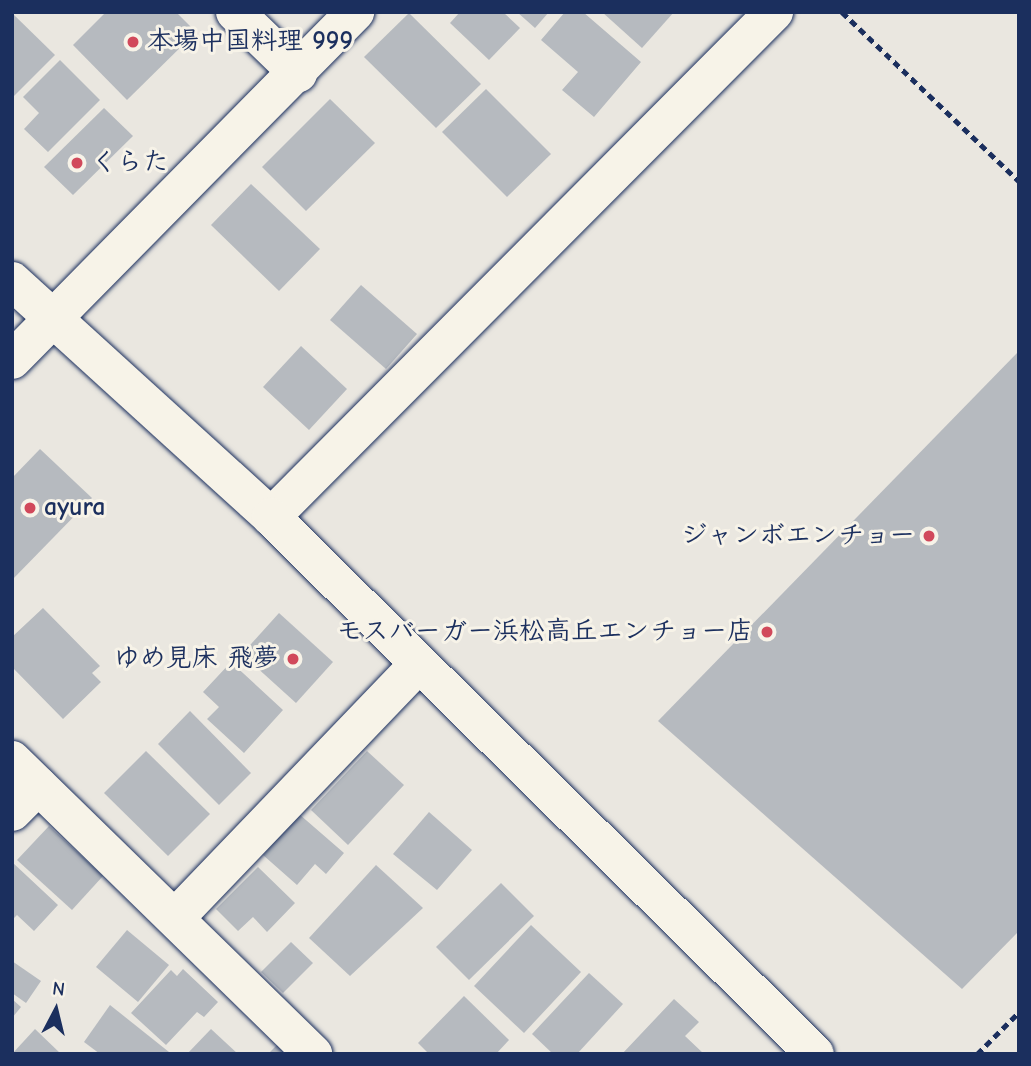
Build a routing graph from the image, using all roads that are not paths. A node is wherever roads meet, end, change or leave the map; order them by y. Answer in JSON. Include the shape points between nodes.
{"nodes":[{"id":1,"x":235,"y":12,"type":"edge"},
{"id":2,"x":355,"y":12,"type":"edge"},
{"id":3,"x":774,"y":12,"type":"edge"},
{"id":4,"x":298,"y":73,"type":"junction"},
{"id":5,"x":12,"y":281,"type":"edge"},
{"id":6,"x":51,"y":320,"type":"junction"},
{"id":7,"x":12,"y":360,"type":"edge"},
{"id":8,"x":271,"y":517,"type":"junction"},
{"id":9,"x":419,"y":664,"type":"junction"},
{"id":10,"x":21,"y":786,"type":"edge"},
{"id":11,"x":177,"y":916,"type":"junction"},
{"id":12,"x":313,"y":1054,"type":"edge"},
{"id":13,"x":814,"y":1054,"type":"edge"}],
"edges":[{"from":1,"to":4,"type":"street"},
{"from":2,"to":4,"type":"street"},
{"from":3,"to":8,"type":"street"},
{"from":4,"to":6,"type":"street"},
{"from":5,"to":6,"type":"street"},
{"from":6,"to":7,"type":"street"},
{"from":6,"to":8,"type":"street"},
{"from":8,"to":9,"type":"street"},
{"from":9,"to":11,"type":"street"},
{"from":9,"to":13,"type":"street"},
{"from":10,"to":11,"type":"street"},
{"from":11,"to":12,"type":"street"}]}
